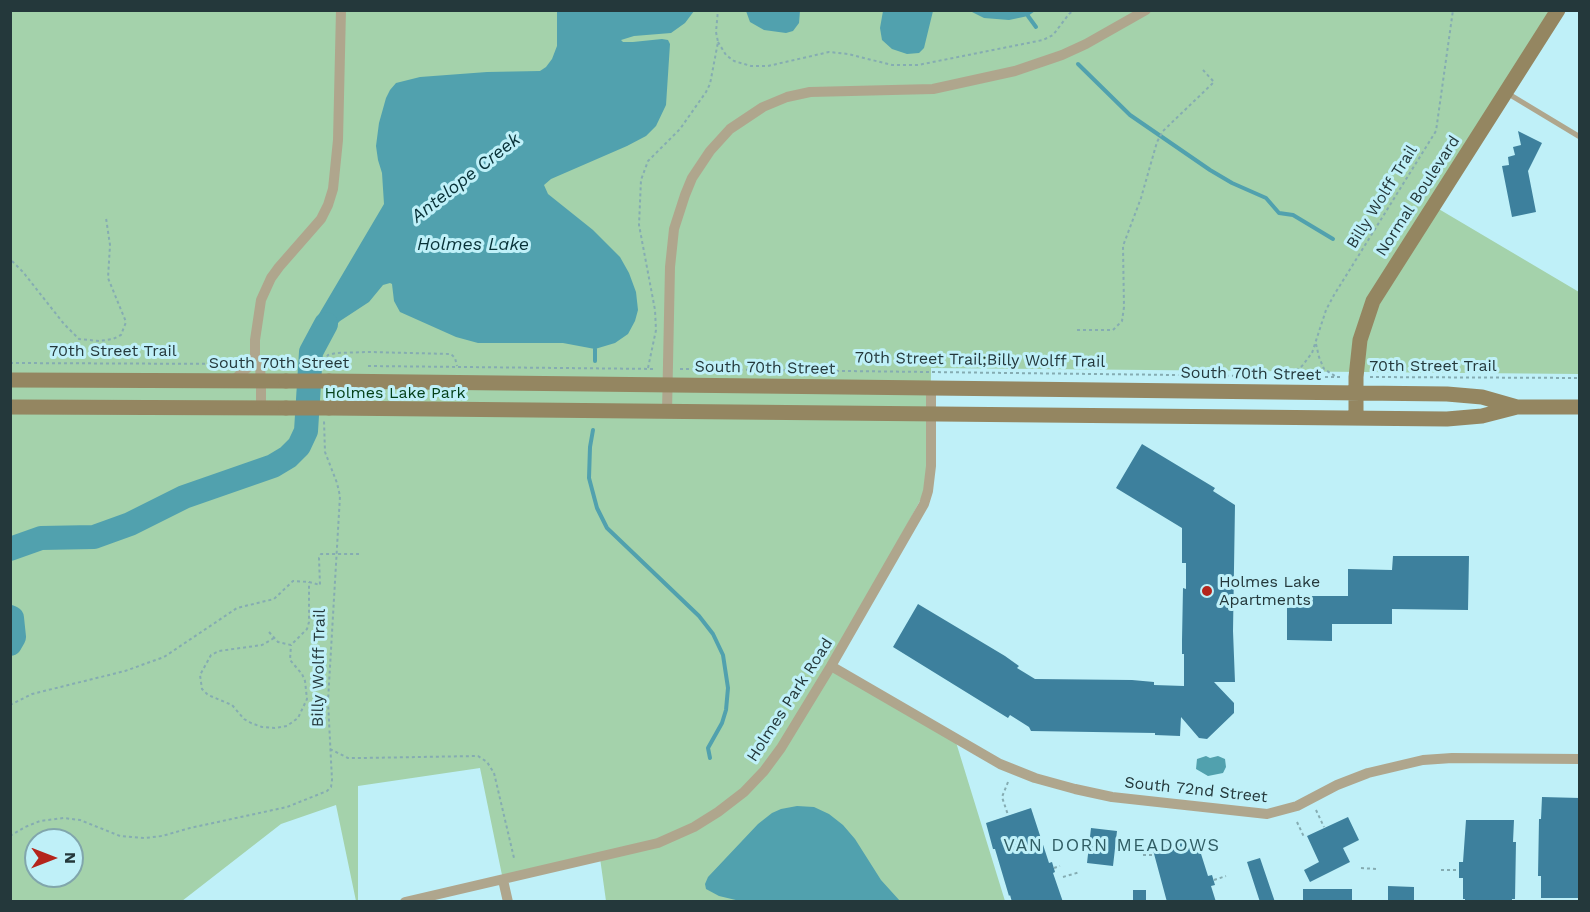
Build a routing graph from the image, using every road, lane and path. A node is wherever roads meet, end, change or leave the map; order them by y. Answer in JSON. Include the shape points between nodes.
{"nodes":[{"id":1,"x":341,"y":10,"type":"edge"},
{"id":2,"x":718,"y":10,"type":"edge"},
{"id":3,"x":1074,"y":10,"type":"edge"},
{"id":4,"x":1146,"y":10,"type":"edge"},
{"id":5,"x":1454,"y":10,"type":"edge"},
{"id":6,"x":1558,"y":10,"type":"edge"},
{"id":7,"x":1068,"y":12,"type":"edge"},
{"id":8,"x":718,"y":42,"type":"junction"},
{"id":9,"x":1203,"y":70,"type":"dead end"},
{"id":10,"x":1507,"y":93,"type":"junction"},
{"id":11,"x":1580,"y":137,"type":"edge"},
{"id":12,"x":106,"y":218,"type":"dead end"},
{"id":13,"x":12,"y":261,"type":"edge"},
{"id":14,"x":1077,"y":330,"type":"dead end"},
{"id":15,"x":1316,"y":344,"type":"junction"},
{"id":16,"x":255,"y":356,"type":"junction"},
{"id":17,"x":10,"y":363,"type":"edge"},
{"id":18,"x":248,"y":367,"type":"junction"},
{"id":19,"x":648,"y":369,"type":"junction"},
{"id":20,"x":667,"y":369,"type":"junction"},
{"id":21,"x":327,"y":375,"type":"junction"},
{"id":22,"x":1262,"y":376,"type":"dead end"},
{"id":23,"x":1286,"y":377,"type":"joint"},
{"id":24,"x":1336,"y":377,"type":"junction"},
{"id":25,"x":1580,"y":378,"type":"edge"},
{"id":26,"x":10,"y":380,"type":"edge"},
{"id":27,"x":233,"y":381,"type":"junction"},
{"id":28,"x":261,"y":381,"type":"junction"},
{"id":29,"x":667,"y":385,"type":"junction"},
{"id":30,"x":1356,"y":385,"type":"junction"},
{"id":31,"x":931,"y":388,"type":"junction"},
{"id":32,"x":10,"y":407,"type":"edge"},
{"id":33,"x":1517,"y":407,"type":"junction"},
{"id":34,"x":1580,"y":407,"type":"edge"},
{"id":35,"x":261,"y":408,"type":"junction"},
{"id":36,"x":667,"y":412,"type":"junction"},
{"id":37,"x":326,"y":414,"type":"junction"},
{"id":38,"x":930,"y":414,"type":"junction"},
{"id":39,"x":1356,"y":418,"type":"junction"},
{"id":40,"x":336,"y":553,"type":"junction"},
{"id":41,"x":359,"y":554,"type":"dead end"},
{"id":42,"x":309,"y":582,"type":"junction"},
{"id":43,"x":269,"y":632,"type":"dead end"},
{"id":44,"x":274,"y":638,"type":"junction"},
{"id":45,"x":291,"y":645,"type":"junction"},
{"id":46,"x":831,"y":666,"type":"junction"},
{"id":47,"x":10,"y":705,"type":"edge"},
{"id":48,"x":330,"y":749,"type":"junction"},
{"id":49,"x":1580,"y":759,"type":"edge"},
{"id":50,"x":1008,"y":782,"type":"dead end"},
{"id":51,"x":1313,"y":805,"type":"dead end"},
{"id":52,"x":1008,"y":815,"type":"dead end"},
{"id":53,"x":1297,"y":822,"type":"dead end"},
{"id":54,"x":1324,"y":827,"type":"dead end"},
{"id":55,"x":10,"y":836,"type":"edge"},
{"id":56,"x":1304,"y":837,"type":"dead end"},
{"id":57,"x":1143,"y":855,"type":"dead end"},
{"id":58,"x":1155,"y":855,"type":"dead end"},
{"id":59,"x":514,"y":858,"type":"dead end"},
{"id":60,"x":1060,"y":866,"type":"dead end"},
{"id":61,"x":1054,"y":868,"type":"dead end"},
{"id":62,"x":1360,"y":868,"type":"dead end"},
{"id":63,"x":1376,"y":869,"type":"dead end"},
{"id":64,"x":1441,"y":870,"type":"dead end"},
{"id":65,"x":1459,"y":870,"type":"dead end"},
{"id":66,"x":1080,"y":872,"type":"dead end"},
{"id":67,"x":1226,"y":876,"type":"dead end"},
{"id":68,"x":1063,"y":877,"type":"dead end"},
{"id":69,"x":503,"y":880,"type":"junction"},
{"id":70,"x":1214,"y":880,"type":"dead end"},
{"id":71,"x":405,"y":902,"type":"edge"},
{"id":72,"x":508,"y":902,"type":"edge"}],
"edges":[{"from":1,"to":16,"type":"street","via":[[333,189],[321,219],[265,289],[258,315]]},
{"from":2,"to":8,"type":"path"},
{"from":3,"to":7,"type":"path"},
{"from":4,"to":20,"type":"street","via":[[1086,44],[1015,71],[933,89],[810,93],[763,108],[730,129],[701,162],[678,217],[670,260]]},
{"from":5,"to":15,"type":"path","name":"Billy Wolff Trail","via":[[1437,131],[1334,295]]},
{"from":6,"to":10,"type":"main road","name":"Normal Boulevard"},
{"from":7,"to":8,"type":"path","via":[[1053,35],[1043,40],[918,65],[892,65],[829,52],[768,66],[751,66],[734,61]]},
{"from":8,"to":19,"type":"path","via":[[706,93],[680,129],[648,161],[641,180],[639,225],[656,330]]},
{"from":9,"to":14,"type":"path","via":[[1214,82],[1163,131],[1157,142],[1124,246],[1122,321],[1113,330]]},
{"from":10,"to":11,"type":"lane"},
{"from":10,"to":30,"type":"main road","name":"Normal Boulevard","via":[[1373,301],[1363,325]]},
{"from":12,"to":13,"type":"path","via":[[111,244],[108,278],[126,322],[121,335],[113,339],[79,339]]},
{"from":15,"to":23,"type":"path","name":"Billy Wolff Trail","via":[[1302,366]]},
{"from":15,"to":24,"type":"path","via":[[1324,369]]},
{"from":16,"to":18,"type":"street"},
{"from":16,"to":28,"type":"street"},
{"from":17,"to":18,"type":"path","name":"70th Street Trail"},
{"from":18,"to":27,"type":"street"},
{"from":19,"to":20,"type":"path","name":"70th Street Trail;Billy Wolff Trail"},
{"from":19,"to":21,"type":"path","name":"70th Street Trail;Billy Wolff Trail","via":[[457,366],[451,354],[336,353],[325,360]]},
{"from":20,"to":22,"type":"path","name":"70th Street Trail;Billy Wolff Trail"},
{"from":20,"to":29,"type":"street"},
{"from":21,"to":28,"type":"main road","name":"South 70th Street","bridge":true},
{"from":21,"to":29,"type":"main road","name":"South 70th Street"},
{"from":23,"to":24,"type":"path","name":"70th Street Trail"},
{"from":24,"to":30,"type":"path","name":"70th Street Trail"},
{"from":25,"to":30,"type":"path","name":"70th Street Trail"},
{"from":26,"to":27,"type":"main road","name":"South 70th Street"},
{"from":27,"to":28,"type":"main road","name":"South 70th Street"},
{"from":28,"to":35,"type":"street"},
{"from":29,"to":31,"type":"main road","name":"South 70th Street"},
{"from":29,"to":36,"type":"street"},
{"from":30,"to":31,"type":"main road","name":"South 70th Street"},
{"from":30,"to":33,"type":"main road","name":"South 70th Street","via":[[1467,395]]},
{"from":30,"to":39,"type":"main road","name":"Normal Boulevard"},
{"from":31,"to":38,"type":"street","name":"Holmes Park Road"},
{"from":32,"to":35,"type":"main road","name":"South 70th Street"},
{"from":33,"to":34,"type":"main road","name":"South 70th Street"},
{"from":33,"to":39,"type":"main road","name":"South 70th Street","via":[[1466,418]]},
{"from":35,"to":37,"type":"main road","name":"South 70th Street","bridge":true},
{"from":36,"to":37,"type":"main road","name":"South 70th Street"},
{"from":36,"to":38,"type":"main road","name":"South 70th Street"},
{"from":37,"to":40,"type":"path","name":"Billy Wolff Trail","via":[[325,452],[340,496]]},
{"from":38,"to":39,"type":"main road","name":"South 70th Street"},
{"from":38,"to":46,"type":"street","name":"Holmes Park Road","via":[[930,474],[924,504]]},
{"from":40,"to":41,"type":"path"},
{"from":40,"to":42,"type":"path","via":[[321,554],[320,585]]},
{"from":40,"to":48,"type":"path","name":"Billy Wolff Trail","via":[[328,701]]},
{"from":42,"to":45,"type":"path","via":[[309,622]]},
{"from":42,"to":47,"type":"path","via":[[293,581],[274,599],[237,608],[164,657],[32,694]]},
{"from":43,"to":44,"type":"path"},
{"from":44,"to":45,"type":"path"},
{"from":44,"to":45,"type":"path","via":[[262,645],[211,655],[200,675],[202,689],[232,705],[250,723],[268,728],[286,726],[298,718],[307,699],[302,674],[290,660]]},
{"from":46,"to":49,"type":"street","name":"South 72nd Street","via":[[1000,764],[1035,778],[1112,797],[1267,814],[1297,806],[1337,785],[1395,765],[1452,758]]},
{"from":46,"to":69,"type":"street","name":"Holmes Park Road","via":[[764,771],[718,812],[658,843]]},
{"from":48,"to":55,"type":"path","name":"Billy Wolff Trail","via":[[331,787],[286,807],[145,838],[120,836],[64,818],[40,821]]},
{"from":48,"to":59,"type":"path","via":[[348,758],[478,756],[494,773]]},
{"from":50,"to":52,"type":"path","via":[[1002,797]]},
{"from":51,"to":54,"type":"path"},
{"from":53,"to":56,"type":"path"},
{"from":57,"to":58,"type":"path"},
{"from":60,"to":61,"type":"path"},
{"from":62,"to":63,"type":"path"},
{"from":64,"to":65,"type":"path"},
{"from":66,"to":68,"type":"path"},
{"from":67,"to":70,"type":"path"},
{"from":69,"to":71,"type":"street","name":"Holmes Park Road"},
{"from":69,"to":72,"type":"street"}]}
